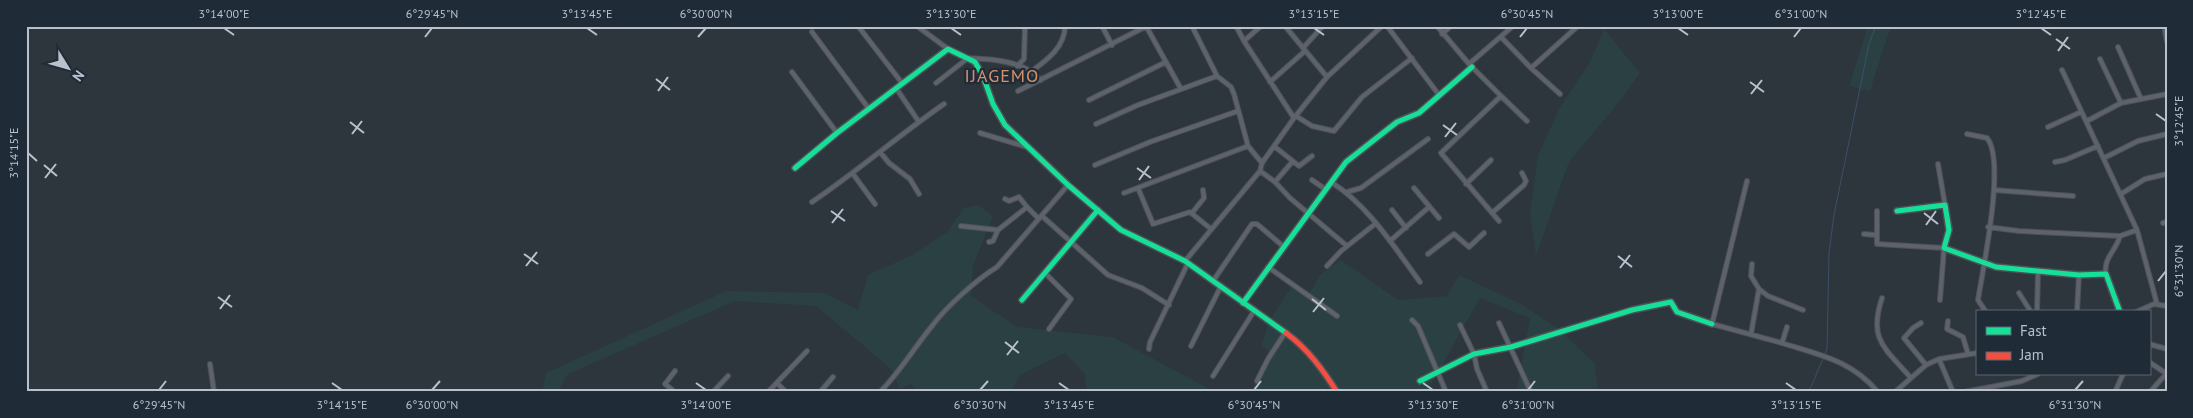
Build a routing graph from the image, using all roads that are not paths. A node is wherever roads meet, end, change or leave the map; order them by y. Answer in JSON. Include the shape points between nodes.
{"nodes":[{"id":1,"x":858,"y":26,"type":"edge"},
{"id":2,"x":917,"y":26,"type":"edge"},
{"id":3,"x":1026,"y":26,"type":"edge"},
{"id":4,"x":1065,"y":26,"type":"edge"},
{"id":5,"x":1102,"y":26,"type":"edge"},
{"id":6,"x":1147,"y":26,"type":"edge"},
{"id":7,"x":1192,"y":26,"type":"edge"},
{"id":8,"x":1236,"y":26,"type":"edge"},
{"id":9,"x":1261,"y":26,"type":"edge"},
{"id":10,"x":1285,"y":26,"type":"edge"},
{"id":11,"x":1322,"y":26,"type":"edge"},
{"id":12,"x":1382,"y":26,"type":"edge"},
{"id":13,"x":1387,"y":26,"type":"edge"},
{"id":14,"x":1437,"y":26,"type":"edge"},
{"id":15,"x":1451,"y":26,"type":"edge"},
{"id":16,"x":1513,"y":26,"type":"edge"},
{"id":17,"x":1578,"y":26,"type":"edge"},
{"id":18,"x":812,"y":32,"type":"dead end"},
{"id":19,"x":2165,"y":32,"type":"dead end"},
{"id":20,"x":1442,"y":34,"type":"junction"},
{"id":21,"x":1501,"y":37,"type":"junction"},
{"id":22,"x":1244,"y":41,"type":"junction"},
{"id":23,"x":2167,"y":42,"type":"edge"},
{"id":24,"x":1112,"y":45,"type":"junction"},
{"id":25,"x":2118,"y":47,"type":"dead end"},
{"id":26,"x":948,"y":49,"type":"junction"},
{"id":27,"x":1304,"y":50,"type":"junction"},
{"id":28,"x":968,"y":58,"type":"junction"},
{"id":29,"x":1412,"y":58,"type":"junction"},
{"id":30,"x":2100,"y":59,"type":"dead end"},
{"id":31,"x":1166,"y":62,"type":"junction"},
{"id":32,"x":1470,"y":65,"type":"junction"},
{"id":33,"x":1017,"y":66,"type":"junction"},
{"id":34,"x":1531,"y":68,"type":"junction"},
{"id":35,"x":2062,"y":70,"type":"dead end"},
{"id":36,"x":1032,"y":71,"type":"junction"},
{"id":37,"x":792,"y":72,"type":"dead end"},
{"id":38,"x":1217,"y":76,"type":"junction"},
{"id":39,"x":1327,"y":77,"type":"junction"},
{"id":40,"x":1041,"y":80,"type":"junction"},
{"id":41,"x":936,"y":82,"type":"dead end"},
{"id":42,"x":1270,"y":82,"type":"junction"},
{"id":43,"x":902,"y":83,"type":"junction"},
{"id":44,"x":896,"y":88,"type":"junction"},
{"id":45,"x":1181,"y":89,"type":"junction"},
{"id":46,"x":1018,"y":91,"type":"dead end"},
{"id":47,"x":1439,"y":94,"type":"junction"},
{"id":48,"x":1560,"y":94,"type":"dead end"},
{"id":49,"x":2167,"y":94,"type":"edge"},
{"id":50,"x":1501,"y":96,"type":"junction"},
{"id":51,"x":2141,"y":98,"type":"junction"},
{"id":52,"x":1089,"y":100,"type":"dead end"},
{"id":53,"x":2121,"y":103,"type":"junction"},
{"id":54,"x":944,"y":104,"type":"dead end"},
{"id":55,"x":869,"y":109,"type":"junction"},
{"id":56,"x":1238,"y":112,"type":"junction"},
{"id":57,"x":2081,"y":112,"type":"junction"},
{"id":58,"x":1295,"y":117,"type":"junction"},
{"id":59,"x":1527,"y":121,"type":"dead end"},
{"id":60,"x":2087,"y":121,"type":"junction"},
{"id":61,"x":918,"y":122,"type":"junction"},
{"id":62,"x":1096,"y":124,"type":"dead end"},
{"id":63,"x":2048,"y":126,"type":"dead end"},
{"id":64,"x":837,"y":133,"type":"junction"},
{"id":65,"x":980,"y":133,"type":"dead end"},
{"id":66,"x":1968,"y":134,"type":"dead end"},
{"id":67,"x":2167,"y":134,"type":"edge"},
{"id":68,"x":1428,"y":139,"type":"dead end"},
{"id":69,"x":1248,"y":146,"type":"junction"},
{"id":70,"x":2098,"y":146,"type":"junction"},
{"id":71,"x":1027,"y":147,"type":"junction"},
{"id":72,"x":1275,"y":147,"type":"junction"},
{"id":73,"x":880,"y":152,"type":"junction"},
{"id":74,"x":1312,"y":156,"type":"dead end"},
{"id":75,"x":2104,"y":158,"type":"junction"},
{"id":76,"x":1492,"y":160,"type":"dead end"},
{"id":77,"x":1292,"y":162,"type":"junction"},
{"id":78,"x":2055,"y":162,"type":"dead end"},
{"id":79,"x":1262,"y":163,"type":"junction"},
{"id":80,"x":1095,"y":164,"type":"dead end"},
{"id":81,"x":1938,"y":164,"type":"dead end"},
{"id":82,"x":795,"y":168,"type":"dead end"},
{"id":83,"x":1260,"y":171,"type":"junction"},
{"id":84,"x":1522,"y":173,"type":"dead end"},
{"id":85,"x":853,"y":174,"type":"junction"},
{"id":86,"x":2167,"y":174,"type":"edge"},
{"id":87,"x":1312,"y":180,"type":"dead end"},
{"id":88,"x":1747,"y":181,"type":"dead end"},
{"id":89,"x":1276,"y":182,"type":"junction"},
{"id":90,"x":1330,"y":182,"type":"junction"},
{"id":91,"x":1466,"y":184,"type":"junction"},
{"id":92,"x":1068,"y":185,"type":"junction"},
{"id":93,"x":1138,"y":188,"type":"junction"},
{"id":94,"x":1414,"y":188,"type":"dead end"},
{"id":95,"x":1325,"y":189,"type":"junction"},
{"id":96,"x":1203,"y":190,"type":"dead end"},
{"id":97,"x":1994,"y":190,"type":"junction"},
{"id":98,"x":1346,"y":192,"type":"junction"},
{"id":99,"x":1124,"y":193,"type":"dead end"},
{"id":100,"x":919,"y":194,"type":"dead end"},
{"id":101,"x":2121,"y":194,"type":"junction"},
{"id":102,"x":2073,"y":196,"type":"dead end"},
{"id":103,"x":1005,"y":199,"type":"dead end"},
{"id":104,"x":812,"y":202,"type":"dead end"},
{"id":105,"x":874,"y":204,"type":"dead end"},
{"id":106,"x":1945,"y":205,"type":"junction"},
{"id":107,"x":1028,"y":207,"type":"junction"},
{"id":108,"x":1429,"y":208,"type":"junction"},
{"id":109,"x":1098,"y":210,"type":"junction"},
{"id":110,"x":1392,"y":210,"type":"dead end"},
{"id":111,"x":1877,"y":210,"type":"dead end"},
{"id":112,"x":1897,"y":211,"type":"dead end"},
{"id":113,"x":1192,"y":213,"type":"junction"},
{"id":114,"x":1308,"y":214,"type":"junction"},
{"id":115,"x":1492,"y":214,"type":"junction"},
{"id":116,"x":1040,"y":218,"type":"junction"},
{"id":117,"x":1439,"y":218,"type":"dead end"},
{"id":118,"x":1499,"y":221,"type":"dead end"},
{"id":119,"x":1375,"y":224,"type":"junction"},
{"id":120,"x":961,"y":226,"type":"dead end"},
{"id":121,"x":1988,"y":227,"type":"junction"},
{"id":122,"x":1406,"y":228,"type":"junction"},
{"id":123,"x":1211,"y":229,"type":"junction"},
{"id":124,"x":998,"y":230,"type":"junction"},
{"id":125,"x":2137,"y":230,"type":"junction"},
{"id":126,"x":1484,"y":233,"type":"dead end"},
{"id":127,"x":1864,"y":234,"type":"dead end"},
{"id":128,"x":1876,"y":235,"type":"junction"},
{"id":129,"x":2120,"y":236,"type":"junction"},
{"id":130,"x":1390,"y":241,"type":"junction"},
{"id":131,"x":989,"y":242,"type":"dead end"},
{"id":132,"x":1070,"y":242,"type":"junction"},
{"id":133,"x":1347,"y":246,"type":"junction"},
{"id":134,"x":1284,"y":247,"type":"junction"},
{"id":135,"x":1944,"y":248,"type":"junction"},
{"id":136,"x":1428,"y":254,"type":"dead end"},
{"id":137,"x":1187,"y":262,"type":"junction"},
{"id":138,"x":1983,"y":263,"type":"junction"},
{"id":139,"x":1752,"y":264,"type":"dead end"},
{"id":140,"x":1328,"y":266,"type":"dead end"},
{"id":141,"x":1268,"y":267,"type":"junction"},
{"id":142,"x":2038,"y":272,"type":"junction"},
{"id":143,"x":1044,"y":273,"type":"junction"},
{"id":144,"x":2106,"y":274,"type":"junction"},
{"id":145,"x":2079,"y":276,"type":"junction"},
{"id":146,"x":1213,"y":281,"type":"junction"},
{"id":147,"x":1420,"y":282,"type":"dead end"},
{"id":148,"x":1220,"y":286,"type":"junction"},
{"id":149,"x":1759,"y":289,"type":"junction"},
{"id":150,"x":2019,"y":293,"type":"dead end"},
{"id":151,"x":1882,"y":298,"type":"dead end"},
{"id":152,"x":1022,"y":300,"type":"dead end"},
{"id":153,"x":1940,"y":300,"type":"dead end"},
{"id":154,"x":1243,"y":303,"type":"junction"},
{"id":155,"x":2157,"y":304,"type":"junction"},
{"id":156,"x":1169,"y":305,"type":"junction"},
{"id":157,"x":2167,"y":306,"type":"edge"},
{"id":158,"x":1803,"y":310,"type":"dead end"},
{"id":159,"x":1985,"y":310,"type":"edge"},
{"id":160,"x":2030,"y":310,"type":"edge"},
{"id":161,"x":2037,"y":310,"type":"edge"},
{"id":162,"x":2077,"y":310,"type":"edge"},
{"id":163,"x":2119,"y":310,"type":"edge"},
{"id":164,"x":2139,"y":310,"type":"edge"},
{"id":165,"x":1254,"y":311,"type":"junction"},
{"id":166,"x":1337,"y":316,"type":"dead end"},
{"id":167,"x":1412,"y":320,"type":"dead end"},
{"id":168,"x":1948,"y":321,"type":"dead end"},
{"id":169,"x":1499,"y":323,"type":"dead end"},
{"id":170,"x":1921,"y":323,"type":"dead end"},
{"id":171,"x":1712,"y":324,"type":"junction"},
{"id":172,"x":1460,"y":325,"type":"dead end"},
{"id":173,"x":1787,"y":327,"type":"dead end"},
{"id":174,"x":1050,"y":329,"type":"dead end"},
{"id":175,"x":1285,"y":332,"type":"junction"},
{"id":176,"x":1751,"y":334,"type":"junction"},
{"id":177,"x":1782,"y":343,"type":"junction"},
{"id":178,"x":2150,"y":344,"type":"edge"},
{"id":179,"x":1191,"y":346,"type":"dead end"},
{"id":180,"x":1511,"y":347,"type":"junction"},
{"id":181,"x":1149,"y":348,"type":"dead end"},
{"id":182,"x":2167,"y":349,"type":"edge"},
{"id":183,"x":807,"y":351,"type":"dead end"},
{"id":184,"x":1976,"y":353,"type":"edge"},
{"id":185,"x":1474,"y":354,"type":"junction"},
{"id":186,"x":1968,"y":354,"type":"junction"},
{"id":187,"x":1939,"y":359,"type":"junction"},
{"id":188,"x":2150,"y":363,"type":"edge"},
{"id":189,"x":210,"y":364,"type":"dead end"},
{"id":190,"x":1926,"y":365,"type":"junction"},
{"id":191,"x":675,"y":371,"type":"dead end"},
{"id":192,"x":1438,"y":371,"type":"junction"},
{"id":193,"x":2167,"y":374,"type":"edge"},
{"id":194,"x":728,"y":376,"type":"dead end"},
{"id":195,"x":1213,"y":376,"type":"dead end"},
{"id":196,"x":2033,"y":376,"type":"edge"},
{"id":197,"x":2122,"y":376,"type":"edge"},
{"id":198,"x":833,"y":378,"type":"dead end"},
{"id":199,"x":1911,"y":378,"type":"junction"},
{"id":200,"x":1257,"y":381,"type":"dead end"},
{"id":201,"x":1420,"y":381,"type":"dead end"},
{"id":202,"x":777,"y":383,"type":"junction"},
{"id":203,"x":1996,"y":386,"type":"junction"},
{"id":204,"x":1530,"y":390,"type":"dead end"},
{"id":205,"x":214,"y":392,"type":"edge"},
{"id":206,"x":675,"y":392,"type":"edge"},
{"id":207,"x":713,"y":392,"type":"edge"},
{"id":208,"x":768,"y":392,"type":"edge"},
{"id":209,"x":786,"y":392,"type":"edge"},
{"id":210,"x":820,"y":392,"type":"edge"},
{"id":211,"x":880,"y":392,"type":"edge"},
{"id":212,"x":1338,"y":392,"type":"edge"},
{"id":213,"x":1446,"y":392,"type":"edge"},
{"id":214,"x":1487,"y":392,"type":"edge"},
{"id":215,"x":1878,"y":392,"type":"edge"},
{"id":216,"x":1895,"y":392,"type":"edge"},
{"id":217,"x":1953,"y":392,"type":"edge"},
{"id":218,"x":1964,"y":392,"type":"edge"},
{"id":219,"x":1998,"y":392,"type":"edge"},
{"id":220,"x":2115,"y":392,"type":"edge"},
{"id":221,"x":2150,"y":392,"type":"edge"}],
"edges":[{"from":1,"to":43,"type":"street"},
{"from":2,"to":26,"type":"street"},
{"from":3,"to":33,"type":"street","via":[[1024,59]]},
{"from":4,"to":36,"type":"street","via":[[1064,38],[1052,55]]},
{"from":5,"to":24,"type":"street"},
{"from":6,"to":24,"type":"street"},
{"from":6,"to":31,"type":"street"},
{"from":7,"to":38,"type":"street"},
{"from":8,"to":22,"type":"street"},
{"from":9,"to":22,"type":"street"},
{"from":10,"to":27,"type":"street"},
{"from":11,"to":27,"type":"street"},
{"from":12,"to":39,"type":"street"},
{"from":13,"to":29,"type":"street"},
{"from":14,"to":20,"type":"street"},
{"from":15,"to":20,"type":"street"},
{"from":16,"to":21,"type":"street"},
{"from":17,"to":34,"type":"street"},
{"from":18,"to":55,"type":"street"},
{"from":19,"to":23,"type":"street"},
{"from":20,"to":32,"type":"street"},
{"from":21,"to":32,"type":"street"},
{"from":21,"to":34,"type":"street"},
{"from":22,"to":42,"type":"street"},
{"from":24,"to":40,"type":"street"},
{"from":25,"to":51,"type":"street"},
{"from":26,"to":28,"type":"street"},
{"from":26,"to":43,"type":"street"},
{"from":27,"to":39,"type":"street"},
{"from":27,"to":42,"type":"street"},
{"from":28,"to":33,"type":"street"},
{"from":28,"to":41,"type":"street"},
{"from":28,"to":71,"type":"street","via":[[978,66],[993,104],[1006,125]]},
{"from":29,"to":47,"type":"street"},
{"from":29,"to":58,"type":"street","via":[[1362,97],[1334,131],[1312,126]]},
{"from":30,"to":53,"type":"street"},
{"from":31,"to":45,"type":"street"},
{"from":31,"to":52,"type":"street"},
{"from":32,"to":47,"type":"street"},
{"from":32,"to":50,"type":"street"},
{"from":33,"to":36,"type":"street"},
{"from":34,"to":48,"type":"street"},
{"from":35,"to":57,"type":"street"},
{"from":36,"to":40,"type":"street"},
{"from":37,"to":64,"type":"street"},
{"from":38,"to":45,"type":"street"},
{"from":38,"to":56,"type":"street","via":[[1230,87]]},
{"from":39,"to":58,"type":"street"},
{"from":40,"to":46,"type":"street"},
{"from":42,"to":58,"type":"street"},
{"from":43,"to":44,"type":"street"},
{"from":44,"to":55,"type":"street"},
{"from":44,"to":61,"type":"street"},
{"from":45,"to":62,"type":"street"},
{"from":47,"to":90,"type":"street","via":[[1419,113],[1397,122],[1346,162]]},
{"from":49,"to":51,"type":"street"},
{"from":50,"to":59,"type":"street"},
{"from":50,"to":91,"type":"street","via":[[1441,153]]},
{"from":51,"to":53,"type":"street"},
{"from":53,"to":60,"type":"street"},
{"from":54,"to":61,"type":"street"},
{"from":55,"to":64,"type":"street"},
{"from":56,"to":69,"type":"street"},
{"from":56,"to":80,"type":"street"},
{"from":57,"to":60,"type":"street"},
{"from":57,"to":63,"type":"street"},
{"from":58,"to":72,"type":"street"},
{"from":60,"to":70,"type":"street"},
{"from":61,"to":73,"type":"street"},
{"from":64,"to":82,"type":"street"},
{"from":65,"to":71,"type":"street"},
{"from":66,"to":97,"type":"street","via":[[1983,137],[1991,144]]},
{"from":67,"to":75,"type":"street","via":[[2138,141]]},
{"from":68,"to":98,"type":"street","via":[[1361,188]]},
{"from":69,"to":79,"type":"street"},
{"from":69,"to":93,"type":"street"},
{"from":70,"to":75,"type":"street"},
{"from":70,"to":78,"type":"street"},
{"from":71,"to":92,"type":"street"},
{"from":72,"to":77,"type":"street"},
{"from":72,"to":79,"type":"street"},
{"from":73,"to":85,"type":"street"},
{"from":73,"to":100,"type":"street","via":[[910,179]]},
{"from":74,"to":77,"type":"street","via":[[1299,166]]},
{"from":75,"to":101,"type":"street"},
{"from":76,"to":91,"type":"street"},
{"from":77,"to":89,"type":"street"},
{"from":79,"to":83,"type":"street"},
{"from":81,"to":106,"type":"street"},
{"from":83,"to":89,"type":"street"},
{"from":83,"to":123,"type":"street"},
{"from":84,"to":115,"type":"street","via":[[1526,180],[1524,185]]},
{"from":85,"to":104,"type":"street"},
{"from":85,"to":105,"type":"street"},
{"from":86,"to":101,"type":"street","via":[[2144,179]]},
{"from":87,"to":95,"type":"street"},
{"from":88,"to":171,"type":"street"},
{"from":89,"to":114,"type":"street"},
{"from":90,"to":95,"type":"street"},
{"from":90,"to":98,"type":"street"},
{"from":91,"to":115,"type":"street"},
{"from":92,"to":109,"type":"street"},
{"from":92,"to":116,"type":"street"},
{"from":93,"to":99,"type":"street"},
{"from":93,"to":113,"type":"street","via":[[1153,224]]},
{"from":94,"to":108,"type":"street"},
{"from":95,"to":114,"type":"street"},
{"from":96,"to":113,"type":"street","via":[[1204,198]]},
{"from":97,"to":102,"type":"street"},
{"from":97,"to":121,"type":"street"},
{"from":98,"to":119,"type":"street"},
{"from":101,"to":125,"type":"street"},
{"from":103,"to":107,"type":"street","via":[[1009,201],[1019,197]]},
{"from":106,"to":112,"type":"street"},
{"from":106,"to":135,"type":"street","via":[[1949,230]]},
{"from":107,"to":116,"type":"street"},
{"from":107,"to":124,"type":"street"},
{"from":108,"to":117,"type":"street"},
{"from":108,"to":122,"type":"street"},
{"from":109,"to":132,"type":"street"},
{"from":109,"to":137,"type":"street","via":[[1121,230]]},
{"from":110,"to":122,"type":"street"},
{"from":111,"to":128,"type":"street"},
{"from":113,"to":123,"type":"street"},
{"from":114,"to":133,"type":"street"},
{"from":114,"to":134,"type":"street"},
{"from":115,"to":118,"type":"street"},
{"from":116,"to":132,"type":"street"},
{"from":116,"to":211,"type":"street","via":[[997,267],[986,273],[932,324]]},
{"from":119,"to":130,"type":"street"},
{"from":119,"to":133,"type":"street"},
{"from":120,"to":124,"type":"street"},
{"from":121,"to":129,"type":"street"},
{"from":121,"to":138,"type":"street"},
{"from":122,"to":130,"type":"street"},
{"from":123,"to":137,"type":"street"},
{"from":124,"to":131,"type":"street","via":[[993,241]]},
{"from":125,"to":129,"type":"street"},
{"from":125,"to":155,"type":"street"},
{"from":126,"to":136,"type":"street","via":[[1469,247],[1454,234]]},
{"from":127,"to":128,"type":"street"},
{"from":128,"to":135,"type":"street","via":[[1877,244]]},
{"from":129,"to":144,"type":"street","via":[[2108,258]]},
{"from":130,"to":147,"type":"street"},
{"from":132,"to":143,"type":"street"},
{"from":132,"to":156,"type":"street","via":[[1108,275],[1142,288]]},
{"from":133,"to":140,"type":"street"},
{"from":134,"to":141,"type":"street"},
{"from":134,"to":146,"type":"street","via":[[1257,224],[1252,224]]},
{"from":135,"to":138,"type":"street"},
{"from":135,"to":153,"type":"street"},
{"from":137,"to":146,"type":"street"},
{"from":137,"to":156,"type":"street"},
{"from":138,"to":142,"type":"street"},
{"from":138,"to":159,"type":"street","via":[[1978,300]]},
{"from":139,"to":149,"type":"street","via":[[1751,276]]},
{"from":141,"to":154,"type":"street"},
{"from":141,"to":166,"type":"street"},
{"from":142,"to":145,"type":"street"},
{"from":142,"to":161,"type":"street"},
{"from":143,"to":152,"type":"street"},
{"from":143,"to":174,"type":"street","via":[[1071,299]]},
{"from":144,"to":145,"type":"street"},
{"from":144,"to":163,"type":"street"},
{"from":145,"to":162,"type":"street"},
{"from":146,"to":148,"type":"street"},
{"from":148,"to":154,"type":"street"},
{"from":148,"to":179,"type":"street"},
{"from":149,"to":158,"type":"street"},
{"from":149,"to":176,"type":"street"},
{"from":150,"to":160,"type":"street"},
{"from":151,"to":199,"type":"street","via":[[1876,316],[1878,337]]},
{"from":154,"to":165,"type":"street"},
{"from":155,"to":157,"type":"street"},
{"from":155,"to":164,"type":"street"},
{"from":156,"to":181,"type":"street"},
{"from":165,"to":175,"type":"street"},
{"from":165,"to":195,"type":"street"},
{"from":167,"to":192,"type":"street","via":[[1418,326]]},
{"from":168,"to":186,"type":"street","via":[[1947,329],[1961,335]]},
{"from":169,"to":180,"type":"street"},
{"from":170,"to":190,"type":"street","via":[[1904,338]]},
{"from":171,"to":176,"type":"street"},
{"from":171,"to":180,"type":"street","via":[[1677,312],[1669,302]]},
{"from":172,"to":185,"type":"street"},
{"from":173,"to":177,"type":"street"},
{"from":175,"to":200,"type":"street"},
{"from":175,"to":212,"type":"street","via":[[1307,350]]},
{"from":176,"to":177,"type":"street"},
{"from":177,"to":215,"type":"street","via":[[1828,356],[1856,371]]},
{"from":178,"to":182,"type":"street"},
{"from":180,"to":185,"type":"street"},
{"from":180,"to":204,"type":"street"},
{"from":183,"to":202,"type":"street"},
{"from":184,"to":186,"type":"street"},
{"from":185,"to":192,"type":"street"},
{"from":185,"to":214,"type":"street"},
{"from":186,"to":187,"type":"street"},
{"from":187,"to":190,"type":"street"},
{"from":187,"to":217,"type":"street"},
{"from":188,"to":193,"type":"street"},
{"from":189,"to":205,"type":"street"},
{"from":190,"to":199,"type":"street"},
{"from":191,"to":206,"type":"street","via":[[665,384]]},
{"from":192,"to":201,"type":"street"},
{"from":192,"to":213,"type":"street"},
{"from":193,"to":221,"type":"street"},
{"from":194,"to":207,"type":"street"},
{"from":196,"to":203,"type":"street"},
{"from":197,"to":220,"type":"street"},
{"from":198,"to":210,"type":"street"},
{"from":199,"to":216,"type":"street"},
{"from":202,"to":208,"type":"street"},
{"from":202,"to":209,"type":"street"},
{"from":203,"to":218,"type":"street"},
{"from":203,"to":219,"type":"street"}]}
